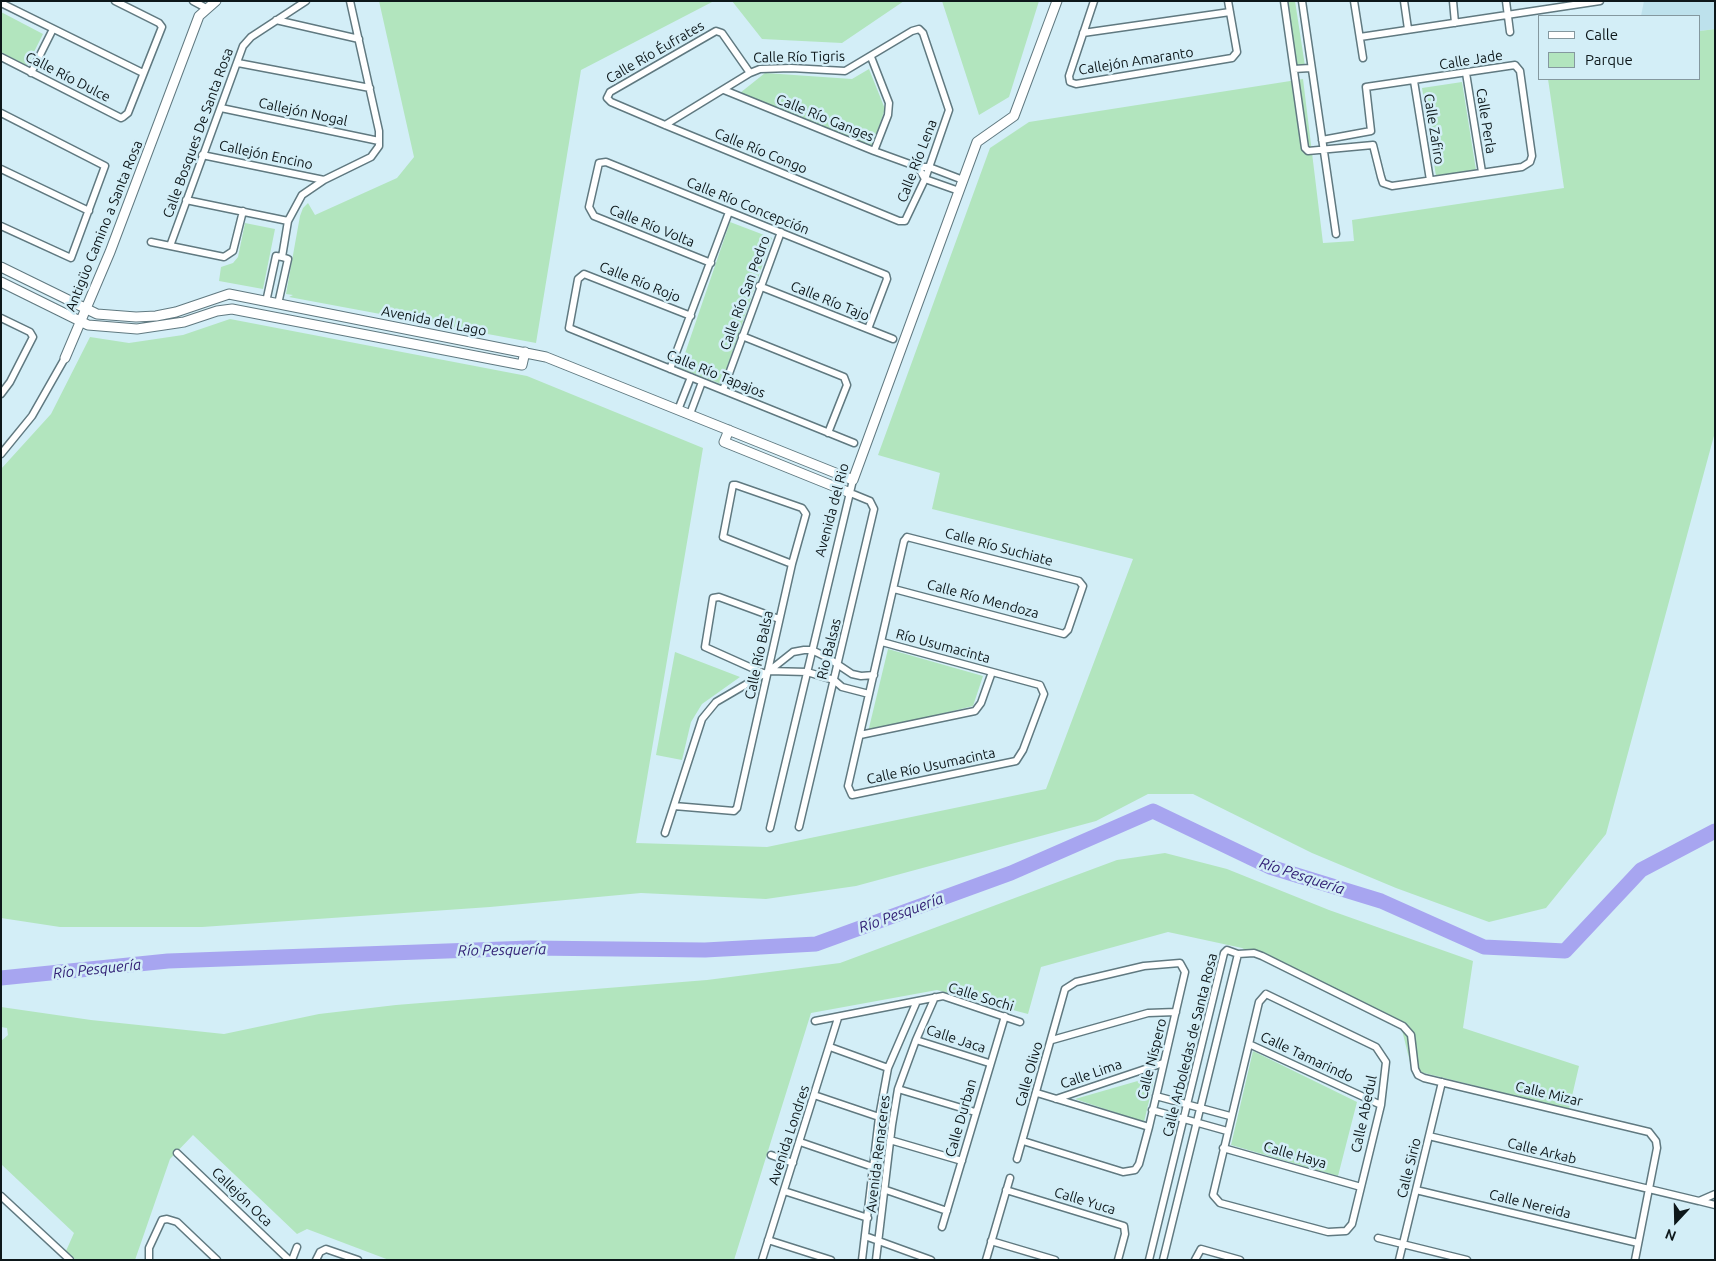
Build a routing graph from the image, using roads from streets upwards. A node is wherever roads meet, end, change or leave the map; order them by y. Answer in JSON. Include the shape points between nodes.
{"nodes":[{"id":1,"x":115,"y":1,"type":"edge"},
{"id":2,"x":193,"y":1,"type":"edge"},
{"id":3,"x":216,"y":1,"type":"edge"},
{"id":4,"x":306,"y":1,"type":"edge"},
{"id":5,"x":350,"y":1,"type":"edge"},
{"id":6,"x":1056,"y":1,"type":"edge"},
{"id":7,"x":1094,"y":1,"type":"edge"},
{"id":8,"x":1228,"y":1,"type":"edge"},
{"id":9,"x":1284,"y":1,"type":"edge"},
{"id":10,"x":1302,"y":1,"type":"edge"},
{"id":11,"x":1354,"y":1,"type":"edge"},
{"id":12,"x":1404,"y":1,"type":"edge"},
{"id":13,"x":1452,"y":1,"type":"edge"},
{"id":14,"x":1506,"y":1,"type":"edge"},
{"id":15,"x":1600,"y":1,"type":"edge"},
{"id":16,"x":1,"y":3,"type":"edge"},
{"id":17,"x":206,"y":8,"type":"junction"},
{"id":18,"x":1230,"y":12,"type":"junction"},
{"id":19,"x":1508,"y":16,"type":"junction"},
{"id":20,"x":276,"y":20,"type":"junction"},
{"id":21,"x":1455,"y":23,"type":"junction"},
{"id":22,"x":53,"y":29,"type":"junction"},
{"id":23,"x":919,"y":29,"type":"joint"},
{"id":24,"x":1408,"y":30,"type":"junction"},
{"id":25,"x":719,"y":31,"type":"joint"},
{"id":26,"x":1510,"y":32,"type":"dead end"},
{"id":27,"x":1083,"y":33,"type":"junction"},
{"id":28,"x":1360,"y":37,"type":"junction"},
{"id":29,"x":359,"y":39,"type":"junction"},
{"id":30,"x":1,"y":57,"type":"edge"},
{"id":31,"x":871,"y":57,"type":"junction"},
{"id":32,"x":1363,"y":58,"type":"dead end"},
{"id":33,"x":238,"y":63,"type":"junction"},
{"id":34,"x":1310,"y":68,"type":"junction"},
{"id":35,"x":1294,"y":69,"type":"junction"},
{"id":36,"x":31,"y":73,"type":"junction"},
{"id":37,"x":143,"y":73,"type":"junction"},
{"id":38,"x":750,"y":73,"type":"junction"},
{"id":39,"x":1466,"y":73,"type":"junction"},
{"id":40,"x":1414,"y":81,"type":"junction"},
{"id":41,"x":370,"y":88,"type":"junction"},
{"id":42,"x":724,"y":90,"type":"junction"},
{"id":43,"x":607,"y":98,"type":"joint"},
{"id":44,"x":221,"y":108,"type":"junction"},
{"id":45,"x":1,"y":114,"type":"edge"},
{"id":46,"x":666,"y":125,"type":"junction"},
{"id":47,"x":1322,"y":140,"type":"junction"},
{"id":48,"x":380,"y":141,"type":"junction"},
{"id":49,"x":874,"y":151,"type":"junction"},
{"id":50,"x":1323,"y":151,"type":"junction"},
{"id":51,"x":202,"y":155,"type":"junction"},
{"id":52,"x":599,"y":163,"type":"joint"},
{"id":53,"x":918,"y":167,"type":"junction"},
{"id":54,"x":929,"y":167,"type":"junction"},
{"id":55,"x":1,"y":169,"type":"edge"},
{"id":56,"x":1482,"y":172,"type":"junction"},
{"id":57,"x":924,"y":179,"type":"junction"},
{"id":58,"x":324,"y":180,"type":"junction"},
{"id":59,"x":963,"y":180,"type":"junction"},
{"id":60,"x":1430,"y":180,"type":"junction"},
{"id":61,"x":959,"y":191,"type":"junction"},
{"id":62,"x":186,"y":200,"type":"junction"},
{"id":63,"x":242,"y":211,"type":"junction"},
{"id":64,"x":89,"y":212,"type":"junction"},
{"id":65,"x":729,"y":212,"type":"junction"},
{"id":66,"x":908,"y":218,"type":"joint"},
{"id":67,"x":288,"y":221,"type":"junction"},
{"id":68,"x":1,"y":226,"type":"edge"},
{"id":69,"x":781,"y":232,"type":"junction"},
{"id":70,"x":1336,"y":234,"type":"dead end"},
{"id":71,"x":151,"y":242,"type":"dead end"},
{"id":72,"x":170,"y":246,"type":"junction"},
{"id":73,"x":282,"y":257,"type":"junction"},
{"id":74,"x":710,"y":263,"type":"junction"},
{"id":75,"x":1,"y":267,"type":"edge"},
{"id":76,"x":1,"y":282,"type":"edge"},
{"id":77,"x":760,"y":286,"type":"junction"},
{"id":78,"x":266,"y":302,"type":"junction"},
{"id":79,"x":278,"y":304,"type":"junction"},
{"id":80,"x":86,"y":309,"type":"junction"},
{"id":81,"x":691,"y":316,"type":"junction"},
{"id":82,"x":1,"y":318,"type":"edge"},
{"id":83,"x":81,"y":321,"type":"junction"},
{"id":84,"x":569,"y":328,"type":"joint"},
{"id":85,"x":406,"y":329,"type":"junction"},
{"id":86,"x":868,"y":329,"type":"junction"},
{"id":87,"x":742,"y":336,"type":"junction"},
{"id":88,"x":893,"y":339,"type":"dead end"},
{"id":89,"x":404,"y":342,"type":"junction"},
{"id":90,"x":524,"y":352,"type":"junction"},
{"id":91,"x":65,"y":358,"type":"joint"},
{"id":92,"x":670,"y":369,"type":"junction"},
{"id":93,"x":691,"y":377,"type":"junction"},
{"id":94,"x":702,"y":382,"type":"junction"},
{"id":95,"x":723,"y":390,"type":"junction"},
{"id":96,"x":1,"y":394,"type":"edge"},
{"id":97,"x":678,"y":410,"type":"junction"},
{"id":98,"x":690,"y":414,"type":"junction"},
{"id":99,"x":729,"y":430,"type":"junction"},
{"id":100,"x":828,"y":433,"type":"junction"},
{"id":101,"x":854,"y":443,"type":"dead end"},
{"id":102,"x":1,"y":454,"type":"edge"},
{"id":103,"x":853,"y":480,"type":"junction"},
{"id":104,"x":848,"y":492,"type":"junction"},
{"id":105,"x":792,"y":564,"type":"junction"},
{"id":106,"x":894,"y":589,"type":"junction"},
{"id":107,"x":779,"y":619,"type":"junction"},
{"id":108,"x":1065,"y":633,"type":"joint"},
{"id":109,"x":882,"y":642,"type":"junction"},
{"id":110,"x":812,"y":650,"type":"junction"},
{"id":111,"x":838,"y":665,"type":"junction"},
{"id":112,"x":766,"y":672,"type":"junction"},
{"id":113,"x":808,"y":672,"type":"junction"},
{"id":114,"x":992,"y":672,"type":"junction"},
{"id":115,"x":874,"y":675,"type":"junction"},
{"id":116,"x":834,"y":680,"type":"junction"},
{"id":117,"x":869,"y":694,"type":"junction"},
{"id":118,"x":860,"y":735,"type":"junction"},
{"id":119,"x":1016,"y":761,"type":"joint"},
{"id":120,"x":852,"y":795,"type":"joint"},
{"id":121,"x":674,"y":806,"type":"junction"},
{"id":122,"x":799,"y":827,"type":"dead end"},
{"id":123,"x":770,"y":828,"type":"dead end"},
{"id":124,"x":664,"y":833,"type":"dead end"},
{"id":125,"x":1238,"y":954,"type":"junction"},
{"id":126,"x":1062,"y":995,"type":"joint"},
{"id":127,"x":935,"y":997,"type":"junction"},
{"id":128,"x":917,"y":1001,"type":"junction"},
{"id":129,"x":1176,"y":1012,"type":"junction"},
{"id":130,"x":1005,"y":1016,"type":"junction"},
{"id":131,"x":838,"y":1018,"type":"junction"},
{"id":132,"x":815,"y":1021,"type":"dead end"},
{"id":133,"x":1020,"y":1022,"type":"dead end"},
{"id":134,"x":916,"y":1040,"type":"junction"},
{"id":135,"x":1052,"y":1040,"type":"junction"},
{"id":136,"x":1249,"y":1044,"type":"junction"},
{"id":137,"x":830,"y":1047,"type":"junction"},
{"id":138,"x":989,"y":1063,"type":"junction"},
{"id":139,"x":1163,"y":1063,"type":"junction"},
{"id":140,"x":888,"y":1068,"type":"junction"},
{"id":141,"x":1442,"y":1082,"type":"junction"},
{"id":142,"x":898,"y":1089,"type":"junction"},
{"id":143,"x":1037,"y":1093,"type":"junction"},
{"id":144,"x":814,"y":1096,"type":"junction"},
{"id":145,"x":1156,"y":1096,"type":"junction"},
{"id":146,"x":1056,"y":1099,"type":"junction"},
{"id":147,"x":1187,"y":1104,"type":"junction"},
{"id":148,"x":1381,"y":1105,"type":"junction"},
{"id":149,"x":1201,"y":1108,"type":"junction"},
{"id":150,"x":1152,"y":1110,"type":"junction"},
{"id":151,"x":975,"y":1112,"type":"junction"},
{"id":152,"x":1230,"y":1116,"type":"junction"},
{"id":153,"x":879,"y":1117,"type":"junction"},
{"id":154,"x":1184,"y":1118,"type":"junction"},
{"id":155,"x":1197,"y":1122,"type":"junction"},
{"id":156,"x":1149,"y":1127,"type":"junction"},
{"id":157,"x":1226,"y":1131,"type":"junction"},
{"id":158,"x":1429,"y":1136,"type":"junction"},
{"id":159,"x":890,"y":1140,"type":"junction"},
{"id":160,"x":1023,"y":1141,"type":"junction"},
{"id":161,"x":800,"y":1142,"type":"junction"},
{"id":162,"x":1223,"y":1148,"type":"junction"},
{"id":163,"x":177,"y":1153,"type":"dead end"},
{"id":164,"x":771,"y":1155,"type":"dead end"},
{"id":165,"x":1017,"y":1159,"type":"dead end"},
{"id":166,"x":962,"y":1161,"type":"junction"},
{"id":167,"x":793,"y":1163,"type":"junction"},
{"id":168,"x":873,"y":1167,"type":"junction"},
{"id":169,"x":1010,"y":1178,"type":"dead end"},
{"id":170,"x":1361,"y":1187,"type":"junction"},
{"id":171,"x":886,"y":1190,"type":"junction"},
{"id":172,"x":1006,"y":1190,"type":"junction"},
{"id":173,"x":1416,"y":1190,"type":"junction"},
{"id":174,"x":1649,"y":1190,"type":"junction"},
{"id":175,"x":784,"y":1191,"type":"junction"},
{"id":176,"x":1715,"y":1194,"type":"edge"},
{"id":177,"x":1,"y":1196,"type":"edge"},
{"id":178,"x":1698,"y":1201,"type":"junction"},
{"id":179,"x":1715,"y":1205,"type":"edge"},
{"id":180,"x":947,"y":1211,"type":"junction"},
{"id":181,"x":868,"y":1218,"type":"junction"},
{"id":182,"x":942,"y":1227,"type":"dead end"},
{"id":183,"x":865,"y":1236,"type":"junction"},
{"id":184,"x":1378,"y":1238,"type":"dead end"},
{"id":185,"x":768,"y":1240,"type":"junction"},
{"id":186,"x":880,"y":1241,"type":"junction"},
{"id":187,"x":991,"y":1241,"type":"junction"},
{"id":188,"x":1638,"y":1243,"type":"junction"},
{"id":189,"x":1403,"y":1244,"type":"junction"},
{"id":190,"x":297,"y":1247,"type":"dead end"},
{"id":191,"x":317,"y":1257,"type":"edge"},
{"id":192,"x":70,"y":1260,"type":"edge"},
{"id":193,"x":149,"y":1260,"type":"edge"},
{"id":194,"x":217,"y":1260,"type":"edge"},
{"id":195,"x":291,"y":1260,"type":"edge"},
{"id":196,"x":358,"y":1260,"type":"edge"},
{"id":197,"x":762,"y":1260,"type":"edge"},
{"id":198,"x":831,"y":1260,"type":"edge"},
{"id":199,"x":862,"y":1260,"type":"edge"},
{"id":200,"x":876,"y":1260,"type":"edge"},
{"id":201,"x":930,"y":1260,"type":"edge"},
{"id":202,"x":986,"y":1260,"type":"edge"},
{"id":203,"x":1055,"y":1260,"type":"edge"},
{"id":204,"x":1118,"y":1260,"type":"edge"},
{"id":205,"x":1149,"y":1260,"type":"edge"},
{"id":206,"x":1163,"y":1260,"type":"edge"},
{"id":207,"x":1195,"y":1260,"type":"edge"},
{"id":208,"x":1240,"y":1260,"type":"edge"},
{"id":209,"x":1399,"y":1260,"type":"edge"},
{"id":210,"x":1467,"y":1260,"type":"edge"},
{"id":211,"x":1635,"y":1260,"type":"edge"}],
"edges":[{"from":1,"to":37,"type":"street","via":[[162,25]]},
{"from":2,"to":17,"type":"street"},
{"from":3,"to":17,"type":"street","name":"Antigüo Camino a Santa Rosa"},
{"from":4,"to":20,"type":"street","name":"Calle Bosques De Santa Rosa"},
{"from":5,"to":29,"type":"street"},
{"from":6,"to":59,"type":"street","name":"Avenida del Rio","via":[[1014,116],[977,142]]},
{"from":7,"to":27,"type":"street","name":"Callejón Amaranto"},
{"from":8,"to":18,"type":"street","name":"Callejón Amaranto"},
{"from":9,"to":35,"type":"street"},
{"from":10,"to":34,"type":"street"},
{"from":11,"to":28,"type":"street"},
{"from":12,"to":24,"type":"street"},
{"from":13,"to":21,"type":"street"},
{"from":14,"to":19,"type":"street"},
{"from":15,"to":19,"type":"street"},
{"from":16,"to":22,"type":"street"},
{"from":17,"to":80,"type":"street","name":"Antigüo Camino a Santa Rosa","via":[[199,16]]},
{"from":18,"to":27,"type":"street"},
{"from":18,"to":27,"type":"street","name":"Callejón Amaranto","via":[[1236,52],[1232,58],[1076,84],[1070,82],[1068,76]]},
{"from":19,"to":21,"type":"street"},
{"from":19,"to":26,"type":"street"},
{"from":20,"to":29,"type":"street"},
{"from":20,"to":33,"type":"street","name":"Calle Bosques De Santa Rosa","via":[[246,40]]},
{"from":21,"to":24,"type":"street"},
{"from":22,"to":36,"type":"street"},
{"from":22,"to":37,"type":"street"},
{"from":23,"to":31,"type":"street","name":"Calle Río Tigris"},
{"from":23,"to":54,"type":"street","name":"Calle Río Lena","via":[[949,110]]},
{"from":24,"to":28,"type":"street"},
{"from":25,"to":38,"type":"street","name":"Calle Río Tigris"},
{"from":25,"to":43,"type":"street","name":"Calle Río Éufrates","via":[[610,92]]},
{"from":28,"to":32,"type":"street"},
{"from":29,"to":41,"type":"street"},
{"from":30,"to":36,"type":"street","name":"Calle Río Dulce"},
{"from":31,"to":38,"type":"street","name":"Calle Río Tigris","via":[[846,71],[774,67]]},
{"from":31,"to":49,"type":"street","via":[[889,103],[888,115]]},
{"from":33,"to":41,"type":"street"},
{"from":33,"to":44,"type":"street","name":"Calle Bosques De Santa Rosa"},
{"from":34,"to":35,"type":"street"},
{"from":34,"to":47,"type":"street"},
{"from":35,"to":50,"type":"street","via":[[1305,148],[1311,152]]},
{"from":36,"to":37,"type":"street","name":"Calle Río Dulce","via":[[121,118],[128,113]]},
{"from":38,"to":42,"type":"street"},
{"from":39,"to":40,"type":"street","name":"Calle Jade"},
{"from":39,"to":56,"type":"street","name":"Calle Perla"},
{"from":39,"to":56,"type":"street","name":"Calle Jade","via":[[1515,65],[1520,71],[1531,161],[1522,167]]},
{"from":40,"to":47,"type":"street","name":"Calle Jade","via":[[1366,87],[1371,130]]},
{"from":40,"to":60,"type":"street","name":"Calle Zafiro"},
{"from":41,"to":48,"type":"street"},
{"from":42,"to":46,"type":"street"},
{"from":42,"to":49,"type":"street","name":"Calle Río Ganges"},
{"from":43,"to":46,"type":"street","name":"Calle Río Congo"},
{"from":44,"to":48,"type":"street","name":"Callejón Nogal"},
{"from":44,"to":51,"type":"street","name":"Calle Bosques De Santa Rosa"},
{"from":45,"to":64,"type":"street","via":[[105,166]]},
{"from":46,"to":66,"type":"street","name":"Calle Río Congo","via":[[899,221]]},
{"from":47,"to":50,"type":"street"},
{"from":48,"to":58,"type":"street","via":[[371,156]]},
{"from":49,"to":53,"type":"street","name":"Calle Río Ganges"},
{"from":50,"to":60,"type":"street","name":"Calle Jade","via":[[1373,145],[1381,177],[1387,186]]},
{"from":50,"to":70,"type":"street"},
{"from":51,"to":58,"type":"street","name":"Callejón Encino"},
{"from":51,"to":62,"type":"street","name":"Calle Bosques De Santa Rosa"},
{"from":52,"to":65,"type":"street","name":"Calle Río Concepción","via":[[606,162]]},
{"from":52,"to":74,"type":"street","name":"Calle Río Volta","via":[[590,212],[597,218]]},
{"from":53,"to":54,"type":"street","name":"Calle Río Ganges"},
{"from":53,"to":57,"type":"street"},
{"from":54,"to":57,"type":"street","name":"Calle Río Lena"},
{"from":54,"to":59,"type":"street","name":"Calle Río Ganges"},
{"from":55,"to":64,"type":"street"},
{"from":56,"to":60,"type":"street","name":"Calle Jade"},
{"from":57,"to":61,"type":"street"},
{"from":57,"to":66,"type":"street","name":"Calle Río Lena"},
{"from":58,"to":67,"type":"street","via":[[302,195]]},
{"from":59,"to":61,"type":"street","name":"Avenida del Rio"},
{"from":61,"to":103,"type":"street","name":"Avenida del Rio"},
{"from":62,"to":63,"type":"street"},
{"from":62,"to":72,"type":"street","name":"Calle Bosques De Santa Rosa"},
{"from":63,"to":67,"type":"street"},
{"from":63,"to":72,"type":"street","via":[[233,251],[224,257]]},
{"from":64,"to":68,"type":"street","via":[[71,258]]},
{"from":65,"to":69,"type":"street","name":"Calle Río Concepción"},
{"from":65,"to":74,"type":"street"},
{"from":67,"to":73,"type":"street"},
{"from":69,"to":77,"type":"street","name":"Calle Río San Pedro"},
{"from":69,"to":86,"type":"street","name":"Calle Río Concepción","via":[[888,276]]},
{"from":71,"to":72,"type":"street"},
{"from":73,"to":78,"type":"street"},
{"from":73,"to":79,"type":"street"},
{"from":74,"to":81,"type":"street"},
{"from":75,"to":80,"type":"street","name":"Avenida del Lago"},
{"from":76,"to":83,"type":"street","name":"Avenida del Lago"},
{"from":77,"to":86,"type":"street","name":"Calle Río Tajo"},
{"from":77,"to":87,"type":"street","name":"Calle Río San Pedro"},
{"from":78,"to":79,"type":"street","name":"Avenida del Lago"},
{"from":78,"to":80,"type":"street","name":"Avenida del Lago","via":[[228,294],[176,312],[136,318],[97,314]]},
{"from":79,"to":85,"type":"street","name":"Avenida del Lago"},
{"from":80,"to":83,"type":"street","name":"Antigüo Camino a Santa Rosa"},
{"from":81,"to":84,"type":"street","name":"Calle Río Rojo","via":[[590,275],[580,275]]},
{"from":81,"to":92,"type":"street"},
{"from":82,"to":96,"type":"street","via":[[32,334],[15,374]]},
{"from":83,"to":89,"type":"street","name":"Avenida del Lago","via":[[88,325],[137,329],[184,322],[232,309]]},
{"from":83,"to":91,"type":"street","name":"Antigüo Camino a Santa Rosa"},
{"from":84,"to":92,"type":"street","name":"Calle Río Tapajos"},
{"from":85,"to":89,"type":"street"},
{"from":85,"to":90,"type":"street","name":"Avenida del Lago"},
{"from":86,"to":88,"type":"street","name":"Calle Río Tajo"},
{"from":87,"to":95,"type":"street","name":"Calle Río San Pedro"},
{"from":87,"to":100,"type":"street","via":[[840,375],[846,381]]},
{"from":89,"to":90,"type":"street","name":"Avenida del Lago","via":[[522,365]]},
{"from":90,"to":97,"type":"street","name":"Avenida del Lago","via":[[546,357]]},
{"from":91,"to":102,"type":"street","name":"Antigüo Camino a Santa Rosa","via":[[37,408]]},
{"from":92,"to":93,"type":"street","name":"Calle Río Tapajos"},
{"from":93,"to":94,"type":"street","name":"Calle Río Tapajos"},
{"from":93,"to":97,"type":"street"},
{"from":94,"to":95,"type":"street","name":"Calle Río Tapajos"},
{"from":94,"to":98,"type":"street"},
{"from":95,"to":100,"type":"street","name":"Calle Río Tapajos"},
{"from":97,"to":98,"type":"street","name":"Avenida del Lago"},
{"from":98,"to":99,"type":"street","name":"Avenida del Lago"},
{"from":99,"to":103,"type":"street","name":"Avenida del Lago"},
{"from":99,"to":104,"type":"street","via":[[724,442]]},
{"from":100,"to":101,"type":"street","name":"Calle Río Tapajos"},
{"from":103,"to":104,"type":"street","name":"Avenida del Rio"},
{"from":104,"to":110,"type":"street","name":"Avenida del Rio"},
{"from":104,"to":111,"type":"street","name":"Rio Balsas","via":[[870,501],[874,510]]},
{"from":105,"to":105,"type":"street","name":"Calle Río Balsa","via":[[806,514],[804,510],[736,484],[732,487],[723,533],[725,538]]},
{"from":105,"to":107,"type":"street","name":"Calle Río Balsa"},
{"from":106,"to":108,"type":"street","name":"Calle Río Mendoza"},
{"from":106,"to":108,"type":"street","name":"Calle Río Suchiate","via":[[904,541],[908,537],[1082,584]]},
{"from":106,"to":109,"type":"street"},
{"from":107,"to":112,"type":"street","name":"Calle Río Balsa"},
{"from":107,"to":112,"type":"street","via":[[714,596],[704,647]]},
{"from":109,"to":114,"type":"street","name":"Río Usumacinta"},
{"from":109,"to":115,"type":"street","name":"Río Usumacinta"},
{"from":110,"to":111,"type":"street"},
{"from":110,"to":112,"type":"street","via":[[794,652]]},
{"from":110,"to":113,"type":"street","name":"Avenida del Rio"},
{"from":111,"to":115,"type":"street","via":[[861,676]]},
{"from":111,"to":116,"type":"street","name":"Rio Balsas"},
{"from":112,"to":113,"type":"street"},
{"from":112,"to":121,"type":"street","via":[[716,702],[702,719]]},
{"from":112,"to":121,"type":"street","name":"Calle Río Balsa","via":[[734,811]]},
{"from":113,"to":116,"type":"street"},
{"from":113,"to":123,"type":"street","name":"Avenida del Rio"},
{"from":114,"to":118,"type":"street","via":[[981,704],[972,712]]},
{"from":114,"to":119,"type":"street","name":"Río Usumacinta","via":[[1040,685],[1044,691]]},
{"from":115,"to":117,"type":"street","name":"Río Usumacinta"},
{"from":116,"to":117,"type":"street","via":[[842,687]]},
{"from":116,"to":122,"type":"street","name":"Rio Balsas"},
{"from":117,"to":118,"type":"street","name":"Río Usumacinta"},
{"from":118,"to":120,"type":"street","name":"Río Usumacinta","via":[[848,786]]},
{"from":119,"to":120,"type":"street","name":"Calle Río Usumacinta"},
{"from":121,"to":124,"type":"street"},
{"from":125,"to":141,"type":"street","name":"Calle Mizar","via":[[1262,956],[1404,1026],[1411,1035],[1418,1075]]},
{"from":125,"to":147,"type":"street","name":"Calle Arboledas de Santa Rosa","via":[[1224,952]]},
{"from":125,"to":149,"type":"street","name":"Calle Arboledas de Santa Rosa"},
{"from":126,"to":129,"type":"street","name":"Calle Níspero","via":[[1076,982],[1144,966],[1180,963],[1185,972]]},
{"from":126,"to":135,"type":"street","name":"Calle Olivo"},
{"from":127,"to":128,"type":"street","name":"Calle Sochi"},
{"from":127,"to":130,"type":"street","name":"Calle Sochi","via":[[955,998]]},
{"from":127,"to":134,"type":"street","name":"Avenida Renaceres"},
{"from":128,"to":131,"type":"street","name":"Calle Sochi"},
{"from":128,"to":140,"type":"street","name":"Avenida Renaceres"},
{"from":129,"to":135,"type":"street","via":[[1148,1013]]},
{"from":129,"to":139,"type":"street","name":"Calle Níspero"},
{"from":130,"to":133,"type":"street","name":"Calle Sochi"},
{"from":130,"to":138,"type":"street","name":"Calle Durban"},
{"from":131,"to":132,"type":"street","name":"Calle Sochi"},
{"from":131,"to":137,"type":"street","name":"Avenida Londres"},
{"from":134,"to":138,"type":"street","name":"Calle Jaca"},
{"from":134,"to":142,"type":"street","name":"Avenida Renaceres"},
{"from":135,"to":143,"type":"street","name":"Calle Olivo"},
{"from":136,"to":148,"type":"street","name":"Calle Tamarindo"},
{"from":136,"to":148,"type":"street","name":"Calle Abedul","via":[[1260,998],[1270,994],[1376,1047],[1386,1062]]},
{"from":136,"to":152,"type":"street","name":"Calle Abedul"},
{"from":137,"to":140,"type":"street"},
{"from":137,"to":144,"type":"street","name":"Avenida Londres"},
{"from":138,"to":151,"type":"street","name":"Calle Durban"},
{"from":139,"to":145,"type":"street","name":"Calle Níspero"},
{"from":139,"to":146,"type":"street","name":"Calle Lima"},
{"from":140,"to":153,"type":"street","name":"Avenida Renaceres"},
{"from":141,"to":158,"type":"street","name":"Calle Sirio"},
{"from":141,"to":174,"type":"street","name":"Calle Mizar","via":[[1649,1132],[1657,1148]]},
{"from":142,"to":151,"type":"street"},
{"from":142,"to":159,"type":"street","name":"Avenida Renaceres"},
{"from":143,"to":146,"type":"street"},
{"from":143,"to":160,"type":"street","name":"Calle Olivo"},
{"from":144,"to":153,"type":"street"},
{"from":144,"to":161,"type":"street","name":"Avenida Londres"},
{"from":145,"to":147,"type":"street"},
{"from":145,"to":150,"type":"street","name":"Calle Níspero"},
{"from":146,"to":156,"type":"street"},
{"from":147,"to":149,"type":"street"},
{"from":147,"to":154,"type":"street","name":"Calle Arboledas de Santa Rosa"},
{"from":148,"to":170,"type":"street","name":"Calle Abedul"},
{"from":149,"to":152,"type":"street"},
{"from":149,"to":155,"type":"street","name":"Calle Arboledas de Santa Rosa"},
{"from":150,"to":154,"type":"street"},
{"from":150,"to":156,"type":"street","name":"Calle Níspero"},
{"from":151,"to":166,"type":"street","name":"Calle Durban"},
{"from":152,"to":157,"type":"street","name":"Calle Abedul"},
{"from":153,"to":168,"type":"street","name":"Avenida Renaceres"},
{"from":154,"to":155,"type":"street"},
{"from":154,"to":205,"type":"street","name":"Calle Arboledas de Santa Rosa"},
{"from":155,"to":157,"type":"street"},
{"from":155,"to":206,"type":"street","name":"Calle Arboledas de Santa Rosa"},
{"from":156,"to":160,"type":"street","name":"Calle Níspero","via":[[1139,1164],[1130,1172]]},
{"from":157,"to":162,"type":"street","name":"Calle Abedul"},
{"from":158,"to":173,"type":"street","name":"Calle Sirio"},
{"from":158,"to":174,"type":"street","name":"Calle Arkab"},
{"from":159,"to":166,"type":"street"},
{"from":159,"to":171,"type":"street","name":"Avenida Renaceres"},
{"from":160,"to":165,"type":"street","name":"Calle Olivo"},
{"from":161,"to":167,"type":"street","name":"Avenida Londres"},
{"from":161,"to":168,"type":"street"},
{"from":162,"to":170,"type":"street","name":"Calle Haya"},
{"from":162,"to":170,"type":"street","name":"Calle Abedul","via":[[1213,1189],[1213,1195],[1220,1203],[1339,1233],[1352,1224]]},
{"from":163,"to":195,"type":"street","name":"Callejón Oca"},
{"from":164,"to":167,"type":"street"},
{"from":166,"to":180,"type":"street","name":"Calle Durban"},
{"from":167,"to":175,"type":"street","name":"Avenida Londres"},
{"from":168,"to":181,"type":"street","name":"Avenida Renaceres"},
{"from":169,"to":172,"type":"street"},
{"from":171,"to":180,"type":"street"},
{"from":171,"to":186,"type":"street","name":"Avenida Renaceres"},
{"from":172,"to":187,"type":"street"},
{"from":172,"to":204,"type":"street","name":"Calle Yuca","via":[[1124,1226]]},
{"from":173,"to":188,"type":"street","name":"Calle Nereida"},
{"from":173,"to":189,"type":"street","name":"Calle Sirio"},
{"from":174,"to":178,"type":"street","name":"Calle Arkab"},
{"from":174,"to":188,"type":"street"},
{"from":175,"to":181,"type":"street"},
{"from":175,"to":185,"type":"street","name":"Avenida Londres"},
{"from":176,"to":178,"type":"street"},
{"from":177,"to":192,"type":"street"},
{"from":178,"to":179,"type":"street","name":"Calle Arkab"},
{"from":180,"to":182,"type":"street","name":"Calle Durban"},
{"from":181,"to":183,"type":"street","name":"Avenida Renaceres"},
{"from":183,"to":186,"type":"street"},
{"from":183,"to":199,"type":"street","name":"Avenida Renaceres"},
{"from":184,"to":189,"type":"street"},
{"from":185,"to":197,"type":"street","name":"Avenida Londres"},
{"from":185,"to":198,"type":"street"},
{"from":186,"to":200,"type":"street","name":"Avenida Renaceres"},
{"from":186,"to":201,"type":"street"},
{"from":187,"to":202,"type":"street"},
{"from":187,"to":203,"type":"street"},
{"from":188,"to":211,"type":"street"},
{"from":189,"to":209,"type":"street","name":"Calle Sirio"},
{"from":189,"to":210,"type":"street"},
{"from":190,"to":195,"type":"street"},
{"from":191,"to":196,"type":"street","via":[[326,1249]]},
{"from":193,"to":194,"type":"street","via":[[149,1248],[162,1220],[172,1219]]},
{"from":207,"to":208,"type":"street","via":[[1201,1249]]}]}
